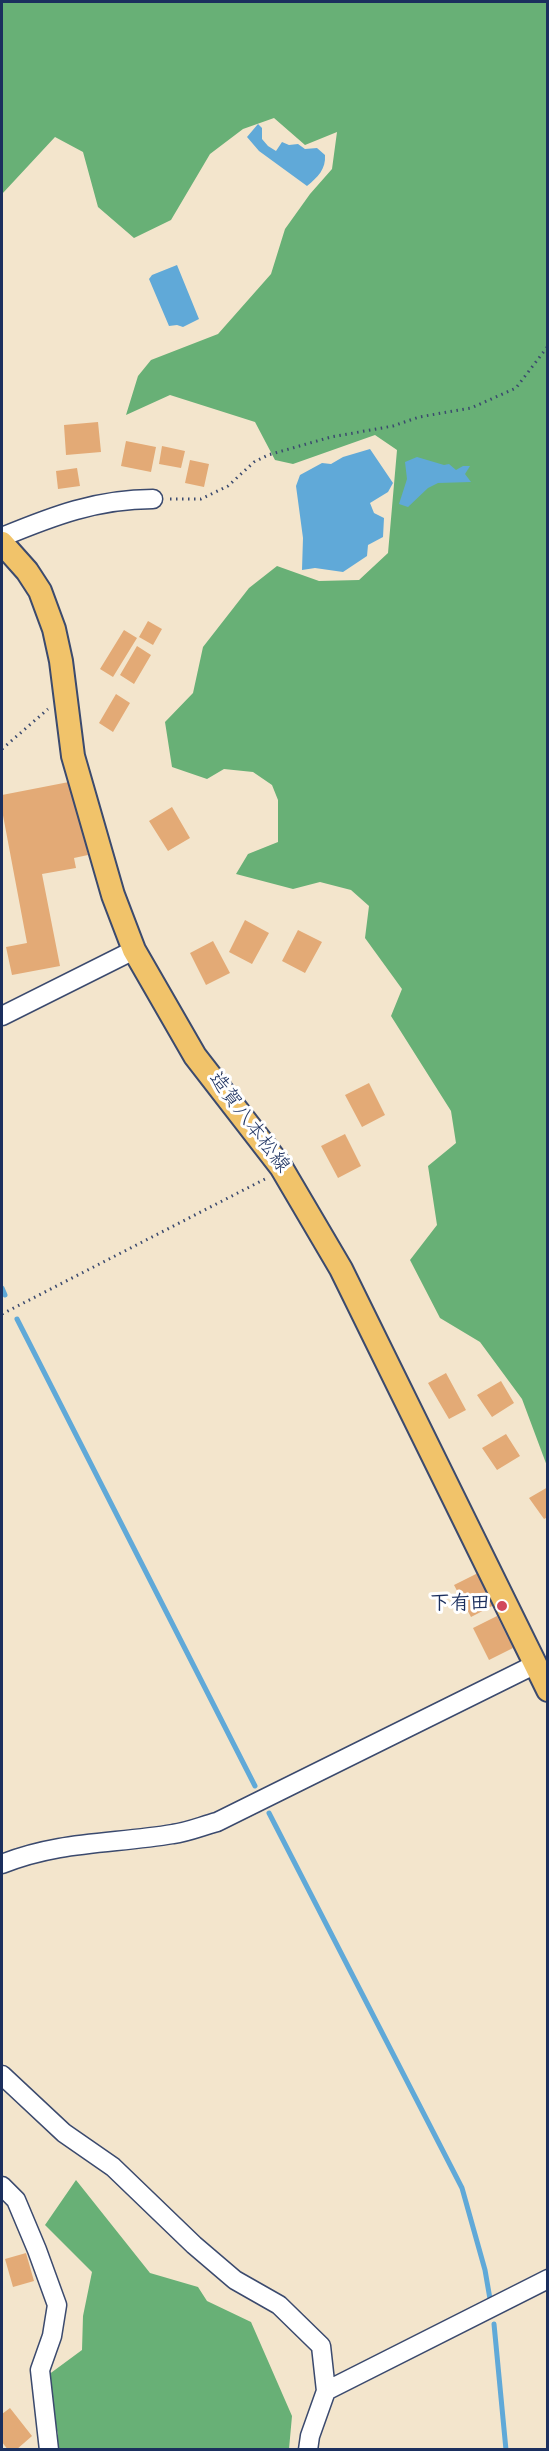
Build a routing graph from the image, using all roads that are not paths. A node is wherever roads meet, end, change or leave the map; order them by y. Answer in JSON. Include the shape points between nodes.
{"nodes":[{"id":1,"x":153,"y":499,"type":"road end"},
{"id":2,"x":2,"y":537,"type":"edge"},
{"id":3,"x":2,"y":543,"type":"edge"},
{"id":4,"x":135,"y":950,"type":"junction"},
{"id":5,"x":2,"y":1016,"type":"edge"},
{"id":6,"x":534,"y":1665,"type":"junction"},
{"id":7,"x":548,"y":1690,"type":"edge"},
{"id":8,"x":2,"y":1864,"type":"edge"},
{"id":9,"x":2,"y":2075,"type":"edge"},
{"id":10,"x":2,"y":2186,"type":"edge"},
{"id":11,"x":548,"y":2279,"type":"edge"},
{"id":12,"x":326,"y":2391,"type":"junction"},
{"id":13,"x":49,"y":2450,"type":"edge"},
{"id":14,"x":308,"y":2450,"type":"edge"}],
"edges":[{"from":1,"to":2,"type":"street","via":[[122,499],[76,508]]},
{"from":3,"to":4,"type":"main road","name":"造賀八本松線","via":[[40,591],[54,629],[73,756],[113,895]]},
{"from":4,"to":5,"type":"street"},
{"from":4,"to":6,"type":"main road","name":"造賀八本松線","via":[[195,1056],[281,1167],[341,1269]]},
{"from":6,"to":7,"type":"main road","name":"造賀八本松線"},
{"from":6,"to":8,"type":"street","via":[[217,1822],[174,1834],[67,1845]]},
{"from":9,"to":12,"type":"street","via":[[64,2133],[113,2167],[235,2280],[279,2305],[321,2346]]},
{"from":10,"to":13,"type":"street","via":[[16,2200],[57,2305],[52,2336],[40,2370]]},
{"from":11,"to":12,"type":"street"},
{"from":12,"to":14,"type":"street"}]}
